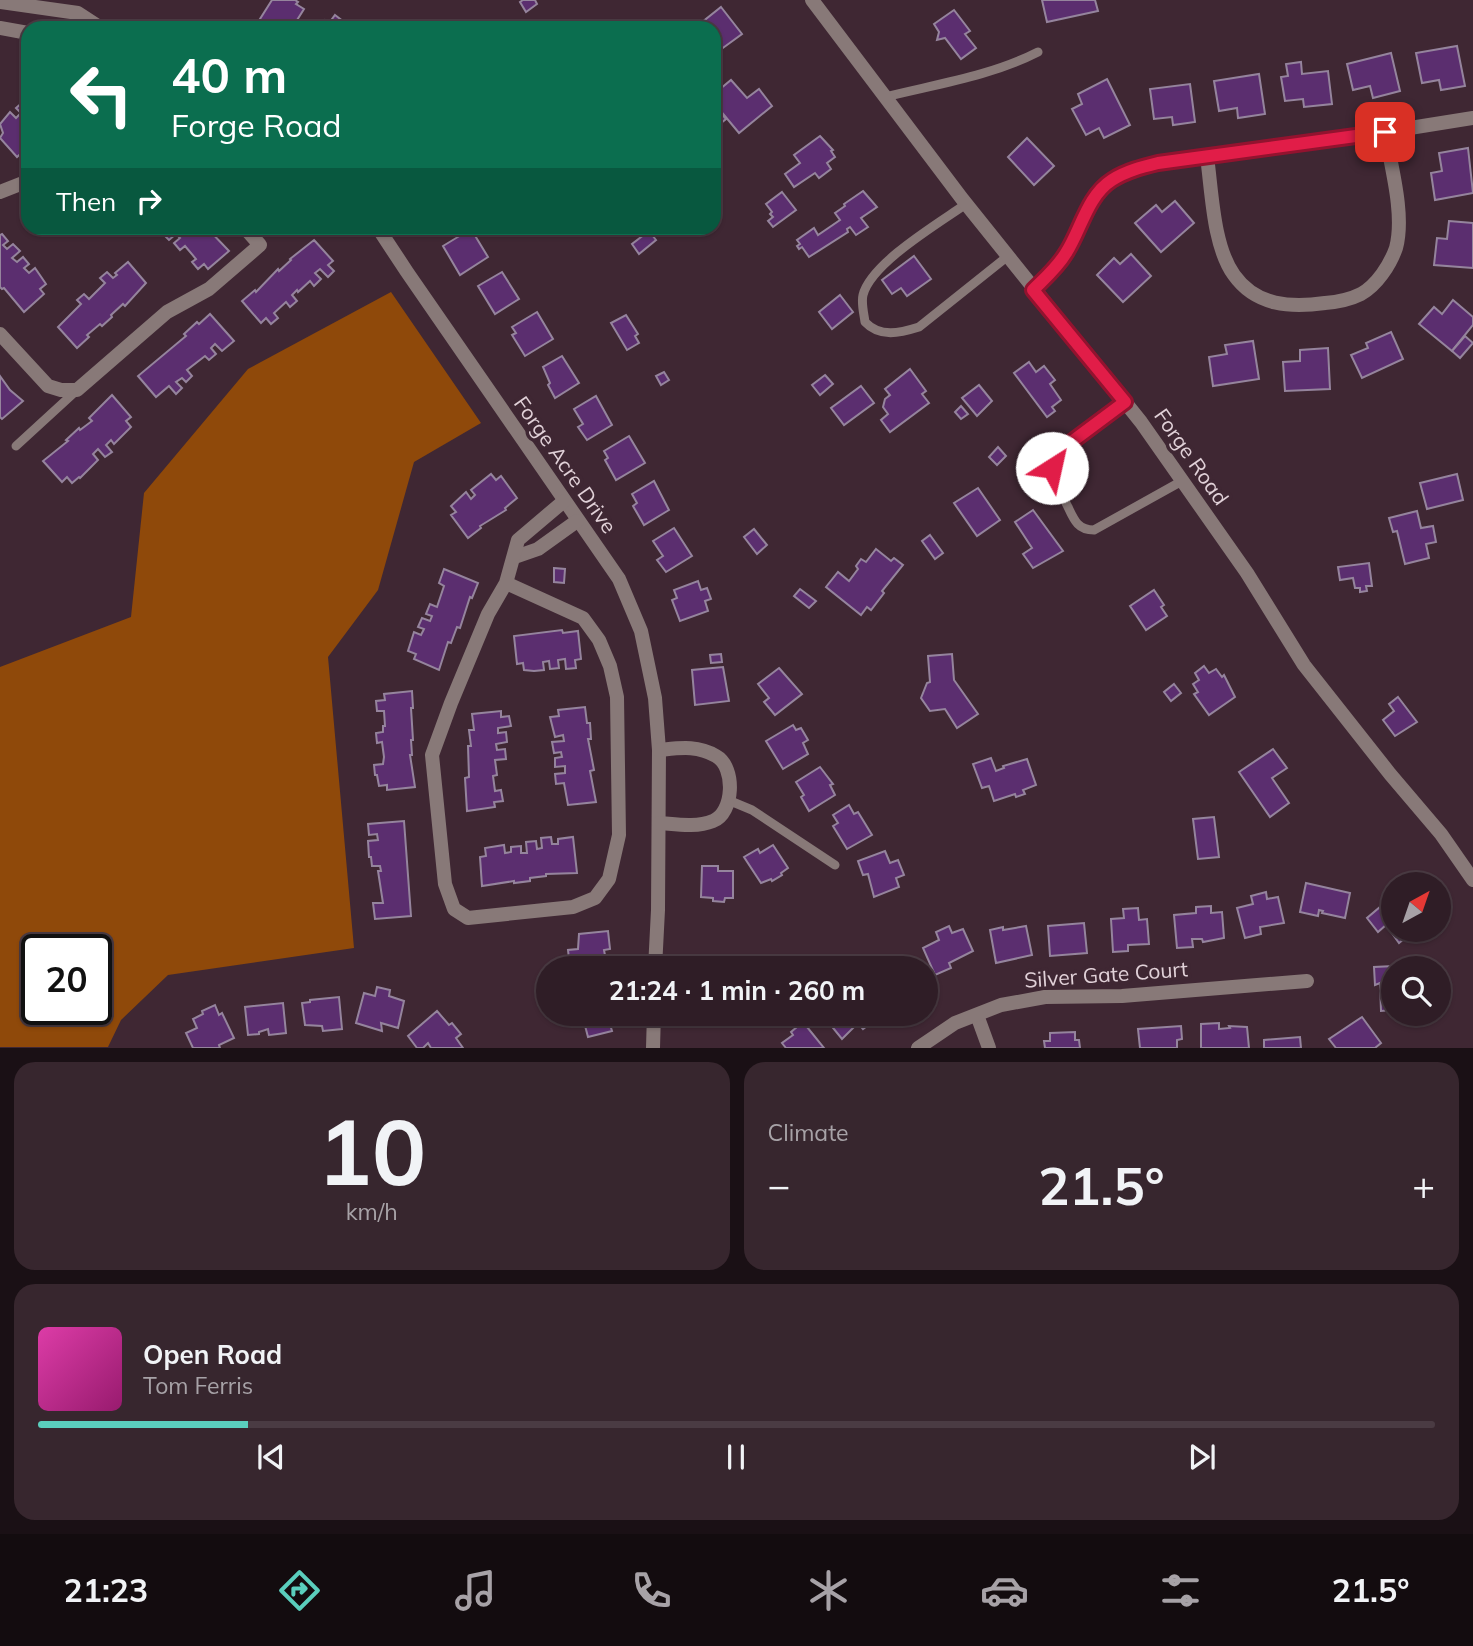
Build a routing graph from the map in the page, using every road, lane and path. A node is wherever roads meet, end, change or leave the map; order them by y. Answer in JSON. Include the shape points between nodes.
{"nodes":[{"id":1,"x":812,"y":0,"type":"edge"},
{"id":2,"x":0,"y":2,"type":"edge"},
{"id":3,"x":90,"y":21,"type":"edge"},
{"id":4,"x":0,"y":28,"type":"edge"},
{"id":5,"x":21,"y":32,"type":"edge"},
{"id":6,"x":1038,"y":52,"type":"dead end"},
{"id":7,"x":886,"y":97,"type":"junction"},
{"id":8,"x":1473,"y":118,"type":"edge"},
{"id":9,"x":1385,"y":132,"type":"junction"},
{"id":10,"x":1207,"y":157,"type":"junction"},
{"id":11,"x":21,"y":184,"type":"edge"},
{"id":12,"x":0,"y":192,"type":"edge"},
{"id":13,"x":966,"y":204,"type":"junction"},
{"id":14,"x":251,"y":235,"type":"edge"},
{"id":15,"x":383,"y":235,"type":"edge"},
{"id":16,"x":1008,"y":256,"type":"junction"},
{"id":17,"x":1033,"y":290,"type":"junction"},
{"id":18,"x":0,"y":334,"type":"edge"},
{"id":19,"x":77,"y":390,"type":"junction"},
{"id":20,"x":1125,"y":402,"type":"junction"},
{"id":21,"x":16,"y":446,"type":"dead end"},
{"id":22,"x":1182,"y":481,"type":"junction"},
{"id":23,"x":564,"y":501,"type":"junction"},
{"id":24,"x":577,"y":520,"type":"junction"},
{"id":25,"x":515,"y":557,"type":"junction"},
{"id":26,"x":506,"y":583,"type":"junction"},
{"id":27,"x":659,"y":750,"type":"junction"},
{"id":28,"x":728,"y":800,"type":"junction"},
{"id":29,"x":659,"y":823,"type":"junction"},
{"id":30,"x":835,"y":865,"type":"dead end"},
{"id":31,"x":1473,"y":880,"type":"edge"},
{"id":32,"x":655,"y":956,"type":"edge"},
{"id":33,"x":1307,"y":981,"type":"dead end"},
{"id":34,"x":976,"y":1015,"type":"junction"},
{"id":35,"x":654,"y":1026,"type":"edge"},
{"id":36,"x":653,"y":1048,"type":"edge"},
{"id":37,"x":918,"y":1048,"type":"edge"},
{"id":38,"x":989,"y":1048,"type":"edge"}],
"edges":[{"from":1,"to":7,"type":"street","name":"Forge Road"},
{"from":2,"to":3,"type":"street","via":[[78,13]]},
{"from":4,"to":5,"type":"street"},
{"from":6,"to":7,"type":"lane","via":[[1016,64]]},
{"from":7,"to":13,"type":"street","name":"Forge Road"},
{"from":8,"to":9,"type":"street"},
{"from":9,"to":10,"type":"street"},
{"from":9,"to":10,"type":"street","via":[[1398,208],[1395,251],[1363,293],[1310,306],[1262,299],[1234,275],[1218,232]]},
{"from":10,"to":17,"type":"street","via":[[1158,163],[1110,181],[1096,195],[1068,251]]},
{"from":11,"to":12,"type":"street"},
{"from":13,"to":16,"type":"street","name":"Forge Road"},
{"from":13,"to":16,"type":"lane","via":[[894,255],[871,278],[863,296],[865,322],[879,332],[919,327]]},
{"from":14,"to":19,"type":"street","via":[[260,246],[209,289],[167,312]]},
{"from":15,"to":23,"type":"street","name":"Forge Acre Drive"},
{"from":16,"to":17,"type":"street","name":"Forge Road"},
{"from":17,"to":20,"type":"street","name":"Forge Road"},
{"from":18,"to":19,"type":"street","via":[[48,386]]},
{"from":19,"to":21,"type":"lane"},
{"from":20,"to":22,"type":"street","name":"Forge Road"},
{"from":20,"to":22,"type":"lane","via":[[1067,444],[1054,460],[1059,488],[1079,526],[1094,530]]},
{"from":22,"to":31,"type":"street","name":"Forge Road","via":[[1304,665]]},
{"from":23,"to":24,"type":"street","name":"Forge Acre Drive"},
{"from":23,"to":25,"type":"street","via":[[518,540]]},
{"from":24,"to":25,"type":"street","via":[[538,549]]},
{"from":24,"to":27,"type":"street","name":"Forge Acre Drive","via":[[619,579],[641,631]]},
{"from":25,"to":26,"type":"street"},
{"from":26,"to":26,"type":"street","via":[[488,614],[432,755],[445,884],[454,909],[468,918],[573,907],[595,898],[609,878],[619,835],[617,697],[599,640],[583,618]]},
{"from":27,"to":28,"type":"street","via":[[693,746],[718,756],[728,775]]},
{"from":27,"to":29,"type":"street","name":"Forge Acre Drive"},
{"from":28,"to":29,"type":"street","via":[[714,821]]},
{"from":28,"to":30,"type":"lane","via":[[752,810]]},
{"from":29,"to":32,"type":"street","name":"Forge Acre Drive"},
{"from":33,"to":34,"type":"street","name":"Silver Gate Court","via":[[1122,996],[1045,997]]},
{"from":34,"to":37,"type":"street","name":"Silver Gate Court"},
{"from":34,"to":38,"type":"street"},
{"from":35,"to":36,"type":"street"}]}
